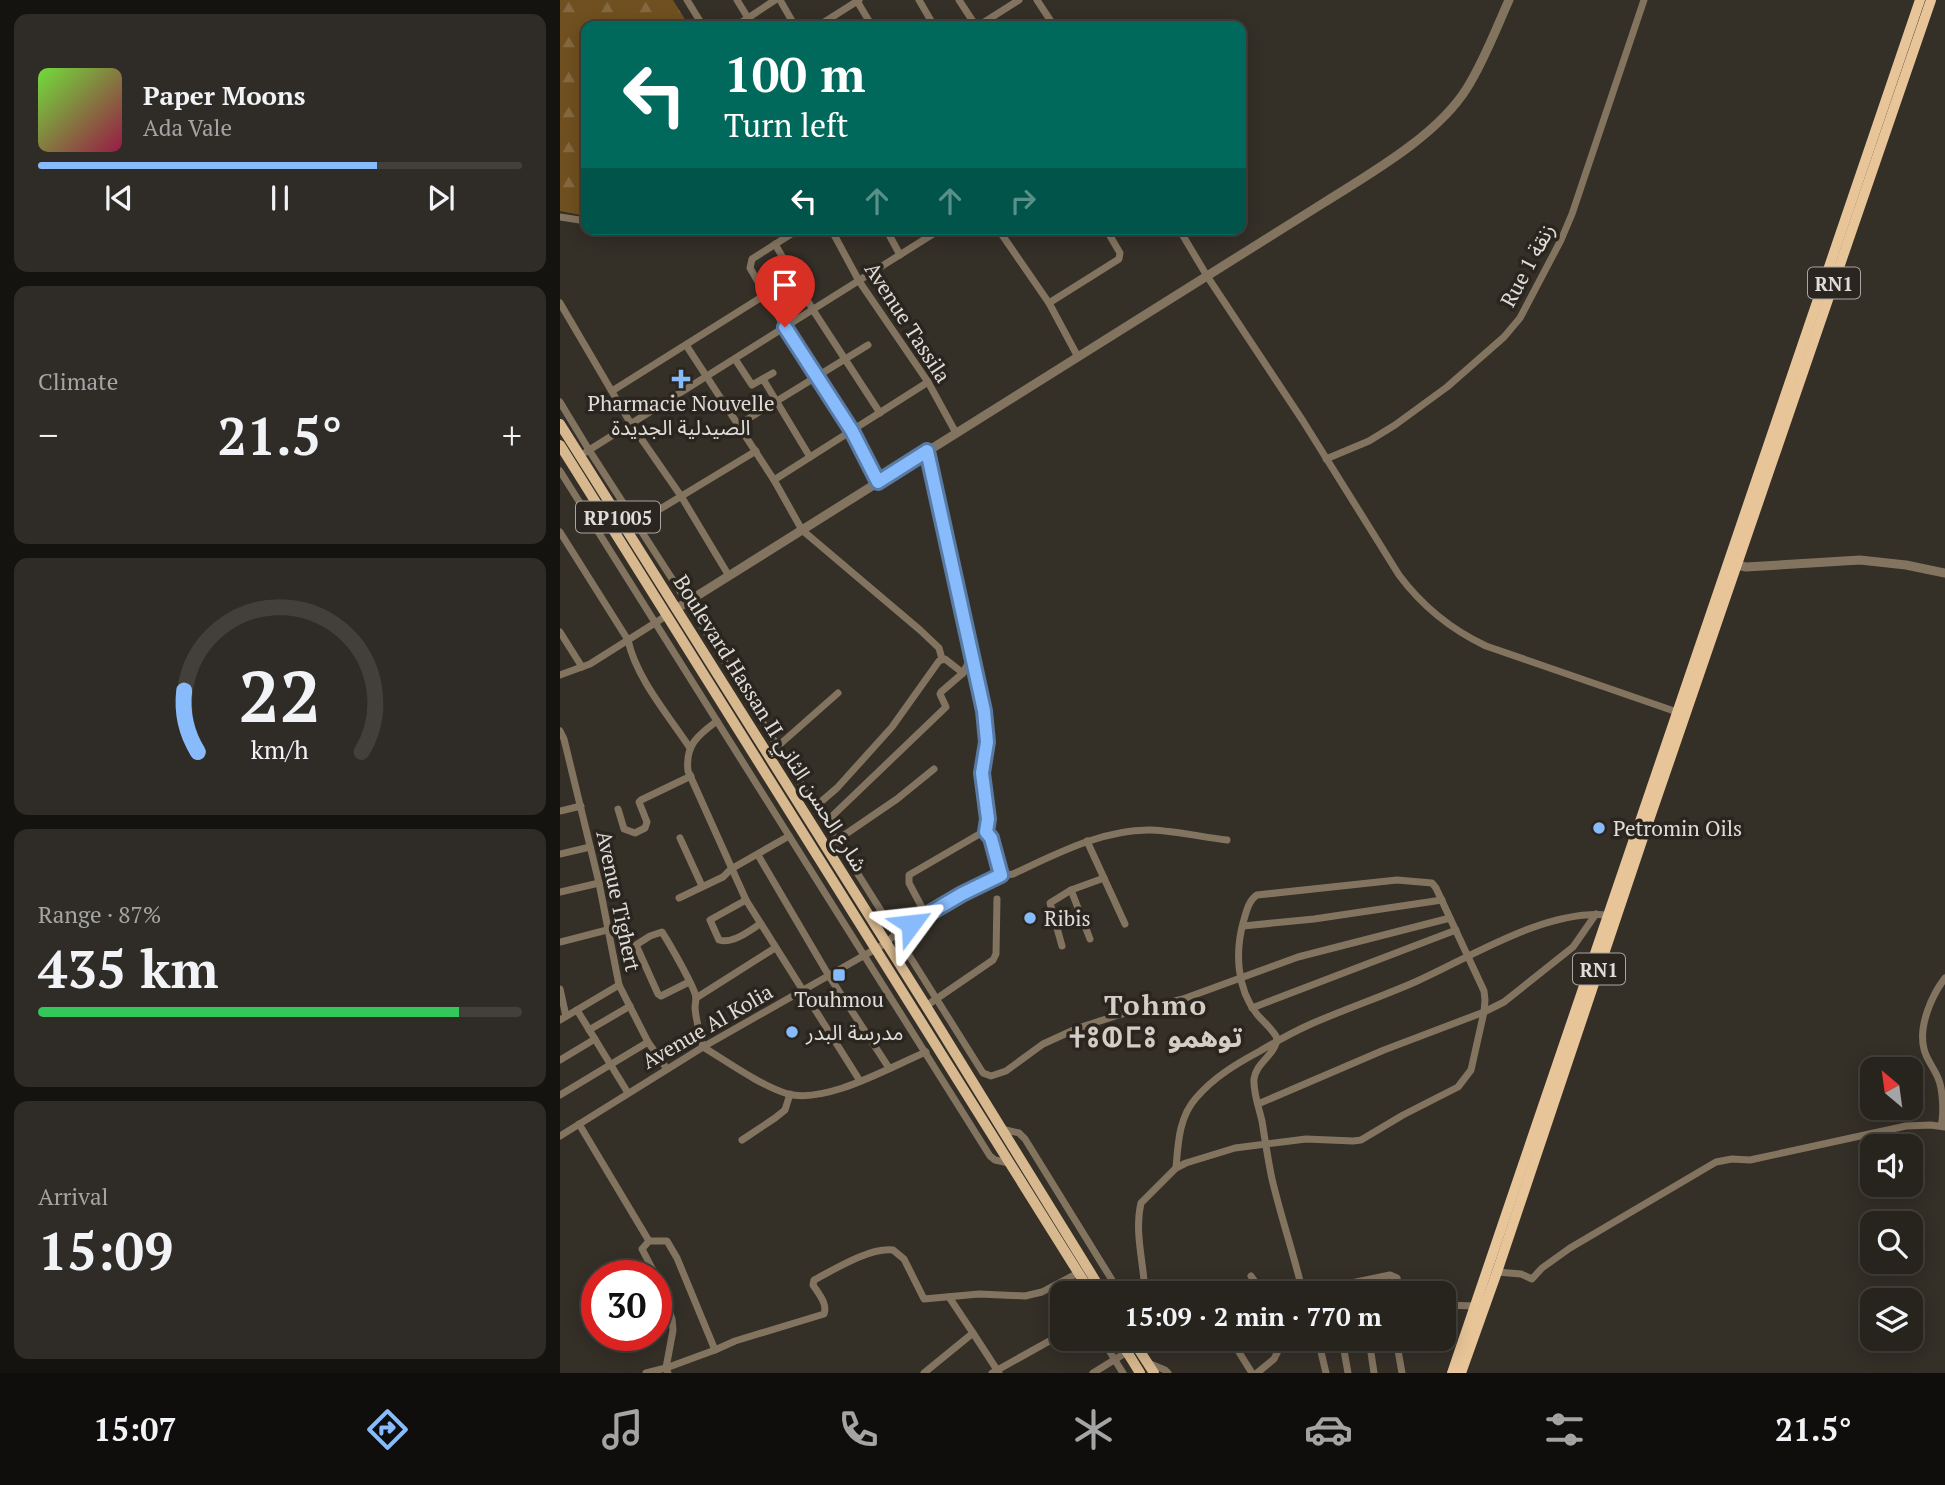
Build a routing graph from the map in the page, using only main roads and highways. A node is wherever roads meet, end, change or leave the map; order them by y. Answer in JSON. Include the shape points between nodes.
{"nodes":[{"id":1,"x":1920,"y":0,"type":"edge"},
{"id":2,"x":1931,"y":0,"type":"edge"},
{"id":3,"x":560,"y":424,"type":"edge"},
{"id":4,"x":560,"y":445,"type":"edge"},
{"id":5,"x":580,"y":456,"type":"junction"},
{"id":6,"x":1732,"y":564,"type":"junction"},
{"id":7,"x":671,"y":612,"type":"junction"},
{"id":8,"x":1083,"y":1281,"type":"edge"},
{"id":9,"x":1096,"y":1281,"type":"edge"},
{"id":10,"x":1126,"y":1351,"type":"edge"},
{"id":11,"x":1140,"y":1351,"type":"edge"},
{"id":12,"x":1151,"y":1368,"type":"edge"},
{"id":13,"x":1140,"y":1373,"type":"edge"},
{"id":14,"x":1452,"y":1373,"type":"edge"},
{"id":15,"x":1461,"y":1373,"type":"edge"}],
"edges":[{"from":1,"to":6,"type":"highway","number":"RN1"},
{"from":2,"to":6,"type":"highway","number":"RN1"},
{"from":3,"to":5,"type":"main road","name":"Boulevard Hassan II شارع الحسن الثاني","number":"RP1005"},
{"from":4,"to":5,"type":"main road","name":"Boulevard Hassan II شارع الحسن الثاني","number":"RP1005"},
{"from":5,"to":7,"type":"main road","name":"Boulevard Hassan II شارع الحسن الثاني","number":"RP1005"},
{"from":6,"to":14,"type":"highway","number":"RN1","via":[[1676,712]]},
{"from":6,"to":15,"type":"highway","number":"RN1"},
{"from":7,"to":8,"type":"main road","name":"Boulevard Hassan II شارع الحسن الثاني","via":[[875,950]]},
{"from":7,"to":9,"type":"main road","name":"Boulevard Hassan II شارع الحسن الثاني","via":[[926,1006]]},
{"from":10,"to":13,"type":"main road"},
{"from":11,"to":12,"type":"main road"}]}
